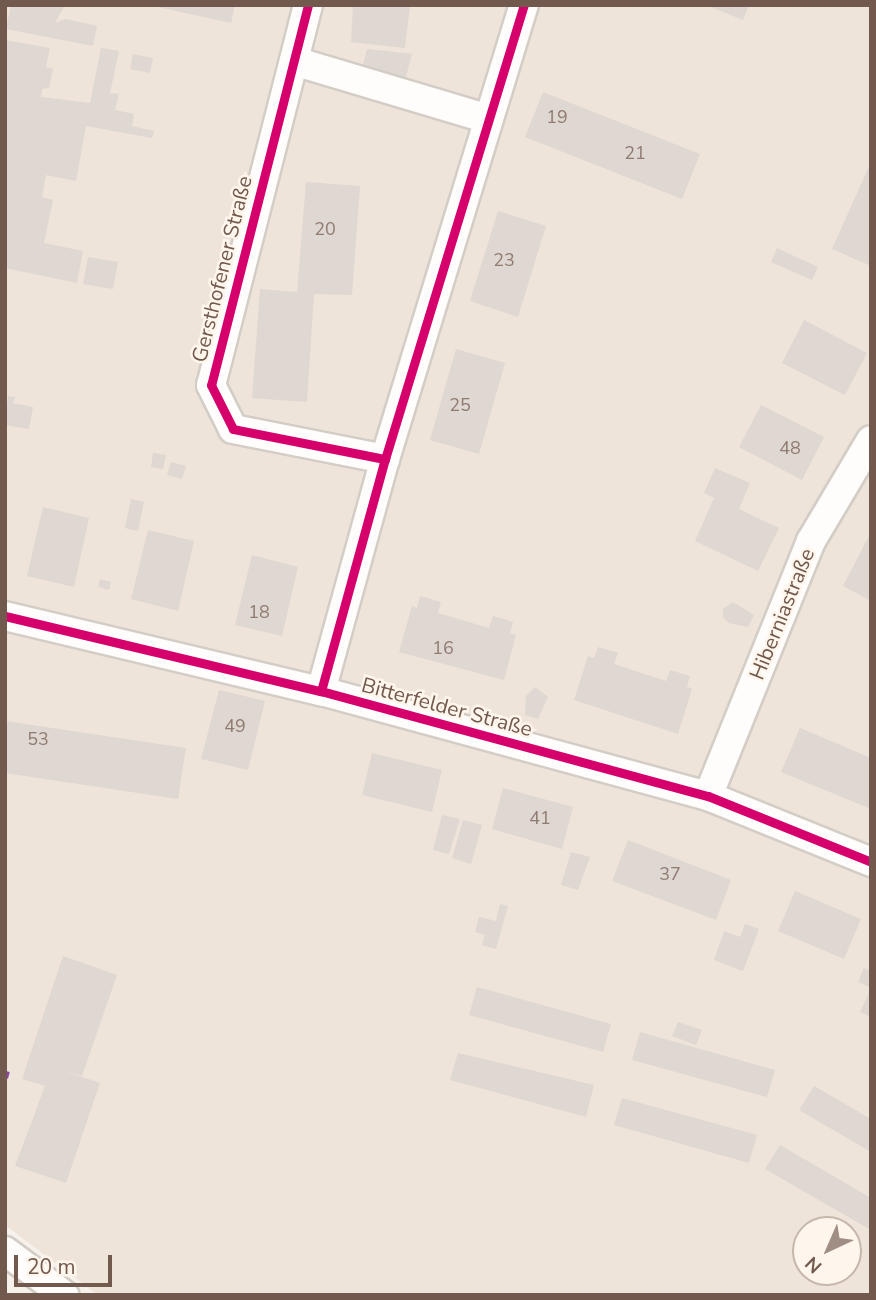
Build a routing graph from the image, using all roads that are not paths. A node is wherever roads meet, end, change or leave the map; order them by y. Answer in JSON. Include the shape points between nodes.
{"nodes":[{"id":1,"x":308,"y":5,"type":"edge"},
{"id":2,"x":524,"y":5,"type":"edge"},
{"id":3,"x":294,"y":61,"type":"junction"},
{"id":4,"x":489,"y":119,"type":"junction"},
{"id":5,"x":871,"y":440,"type":"edge"},
{"id":6,"x":385,"y":459,"type":"junction"},
{"id":7,"x":5,"y":616,"type":"edge"},
{"id":8,"x":321,"y":691,"type":"junction"},
{"id":9,"x":708,"y":796,"type":"junction"},
{"id":10,"x":871,"y":862,"type":"edge"},
{"id":11,"x":5,"y":1251,"type":"edge"},
{"id":12,"x":64,"y":1295,"type":"edge"}],
"edges":[{"from":1,"to":3,"type":"street","name":"Gersthofener Straße"},
{"from":2,"to":4,"type":"street"},
{"from":3,"to":4,"type":"street"},
{"from":3,"to":6,"type":"street","name":"Gersthofener Straße","via":[[211,385],[233,429]]},
{"from":4,"to":6,"type":"street"},
{"from":5,"to":9,"type":"street","name":"Hiberniastraße","via":[[811,541]]},
{"from":6,"to":8,"type":"street"},
{"from":7,"to":8,"type":"street","name":"Bitterfelder Straße"},
{"from":8,"to":9,"type":"street","name":"Bitterfelder Straße"},
{"from":9,"to":10,"type":"street","name":"Bitterfelder Straße"},
{"from":11,"to":12,"type":"street"}]}
